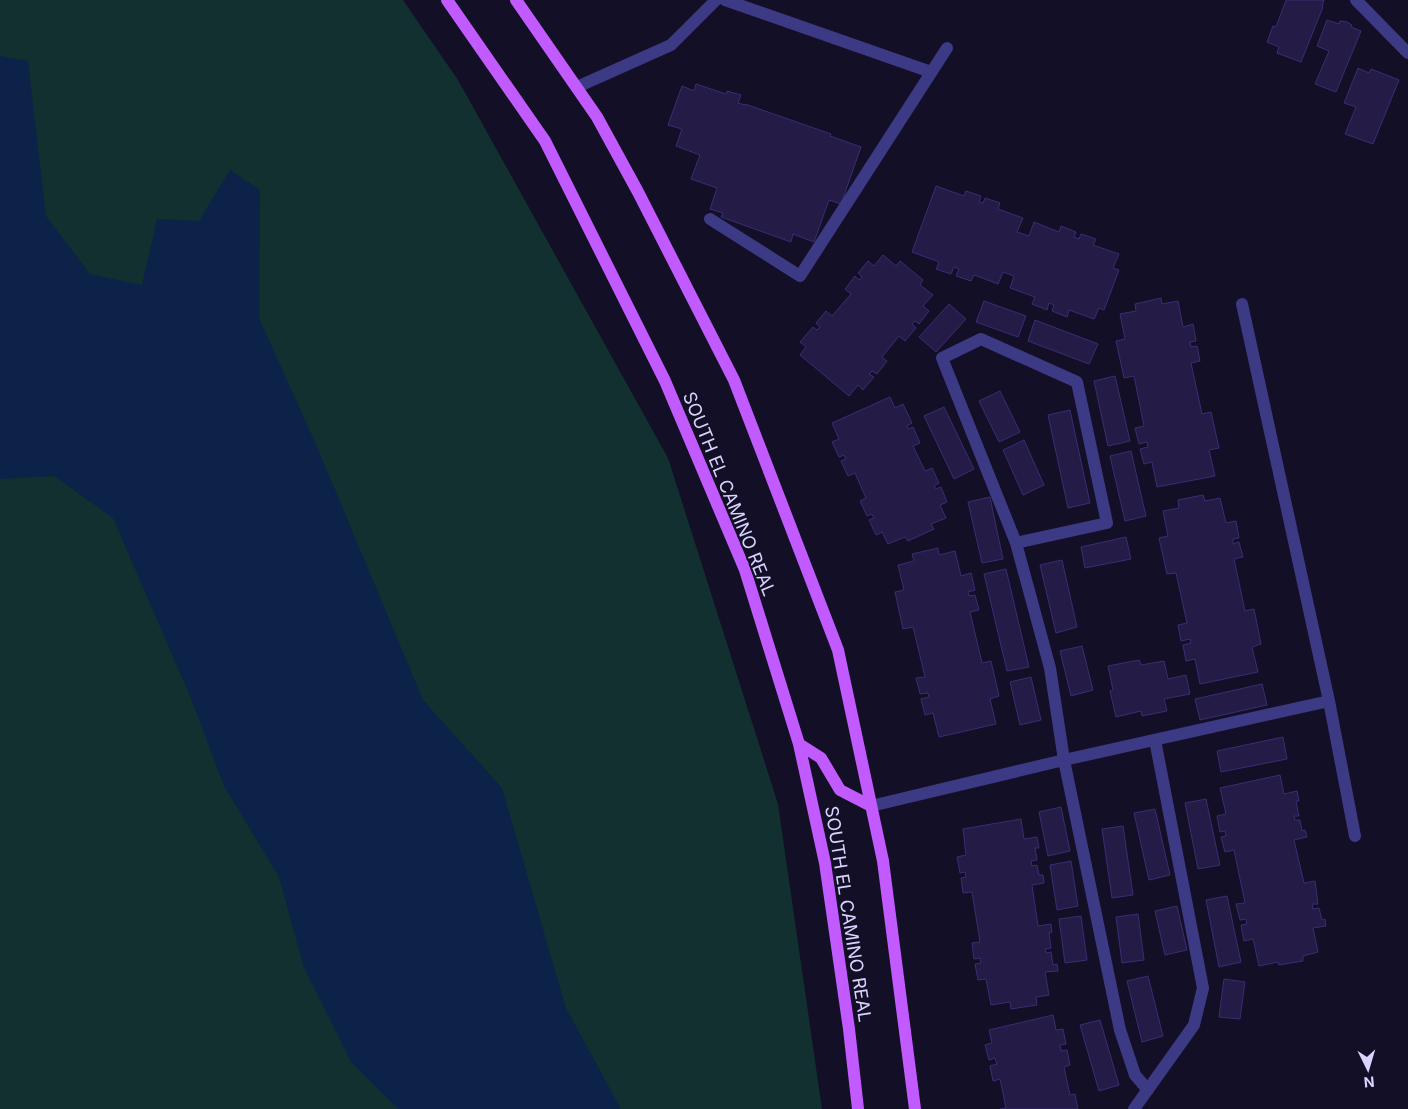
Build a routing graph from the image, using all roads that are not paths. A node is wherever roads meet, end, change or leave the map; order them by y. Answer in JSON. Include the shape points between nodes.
{"nodes":[{"id":1,"x":447,"y":0,"type":"edge"},
{"id":2,"x":516,"y":0,"type":"edge"},
{"id":3,"x":716,"y":0,"type":"edge"},
{"id":4,"x":725,"y":0,"type":"edge"},
{"id":5,"x":1356,"y":0,"type":"edge"},
{"id":6,"x":947,"y":48,"type":"dead end"},
{"id":7,"x":1408,"y":53,"type":"edge"},
{"id":8,"x":931,"y":72,"type":"junction"},
{"id":9,"x":577,"y":87,"type":"junction"},
{"id":10,"x":710,"y":219,"type":"dead end"},
{"id":11,"x":1242,"y":304,"type":"dead end"},
{"id":12,"x":1016,"y":543,"type":"junction"},
{"id":13,"x":1329,"y":701,"type":"junction"},
{"id":14,"x":1155,"y":740,"type":"junction"},
{"id":15,"x":799,"y":744,"type":"junction"},
{"id":16,"x":1064,"y":760,"type":"junction"},
{"id":17,"x":871,"y":806,"type":"junction"},
{"id":18,"x":1355,"y":836,"type":"dead end"},
{"id":19,"x":1148,"y":1090,"type":"junction"},
{"id":20,"x":858,"y":1109,"type":"edge"},
{"id":21,"x":915,"y":1109,"type":"edge"},
{"id":22,"x":1134,"y":1109,"type":"edge"}],
"edges":[{"from":1,"to":15,"type":"main road","name":"SOUTH EL CAMINO REAL","via":[[545,141],[664,381],[745,570]]},
{"from":2,"to":9,"type":"main road"},
{"from":3,"to":9,"type":"lane","via":[[671,45]]},
{"from":4,"to":8,"type":"lane"},
{"from":5,"to":7,"type":"lane"},
{"from":6,"to":8,"type":"lane"},
{"from":8,"to":10,"type":"lane","via":[[800,276]]},
{"from":9,"to":17,"type":"main road","via":[[597,116],[638,192],[734,380],[838,650]]},
{"from":11,"to":13,"type":"lane"},
{"from":12,"to":12,"type":"lane","via":[[942,358],[981,339],[1077,382],[1107,523]]},
{"from":12,"to":16,"type":"lane","via":[[1050,668]]},
{"from":13,"to":14,"type":"lane"},
{"from":13,"to":18,"type":"lane"},
{"from":14,"to":16,"type":"lane"},
{"from":14,"to":19,"type":"lane","via":[[1203,988],[1194,1025]]},
{"from":15,"to":17,"type":"main road","via":[[821,758],[840,790]]},
{"from":15,"to":20,"type":"main road","name":"SOUTH EL CAMINO REAL","via":[[826,863]]},
{"from":16,"to":17,"type":"lane"},
{"from":16,"to":19,"type":"lane","via":[[1120,1030],[1135,1075]]},
{"from":17,"to":21,"type":"main road","via":[[883,861]]},
{"from":19,"to":22,"type":"lane"}]}
